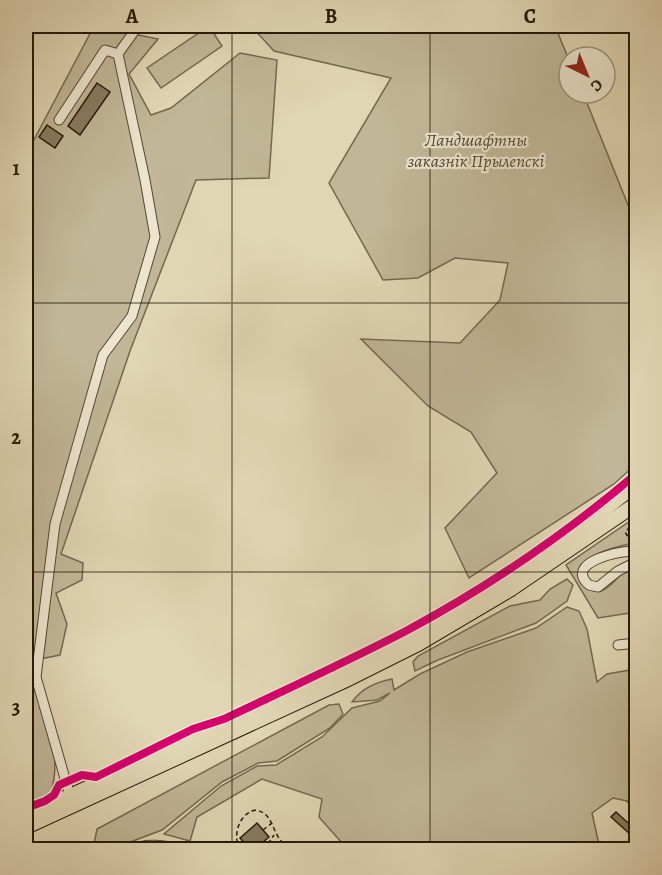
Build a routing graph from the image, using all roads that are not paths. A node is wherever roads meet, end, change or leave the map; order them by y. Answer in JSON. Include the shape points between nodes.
{"nodes":[{"id":1,"x":138,"y":26,"type":"edge"},
{"id":2,"x":118,"y":54,"type":"junction"},
{"id":3,"x":58,"y":120,"type":"dead end"},
{"id":4,"x":634,"y":487,"type":"edge"},
{"id":5,"x":636,"y":504,"type":"edge"},
{"id":6,"x":636,"y":551,"type":"edge"},
{"id":7,"x":636,"y":562,"type":"edge"},
{"id":8,"x":636,"y":643,"type":"edge"},
{"id":9,"x":618,"y":645,"type":"dead end"},
{"id":10,"x":70,"y":796,"type":"junction"},
{"id":11,"x":26,"y":814,"type":"edge"},
{"id":12,"x":26,"y":827,"type":"edge"},
{"id":13,"x":636,"y":840,"type":"edge"},
{"id":14,"x":132,"y":849,"type":"edge"},
{"id":15,"x":187,"y":849,"type":"edge"},
{"id":16,"x":627,"y":849,"type":"edge"}],
"edges":[{"from":1,"to":2,"type":"street"},
{"from":2,"to":3,"type":"street","via":[[105,50]]},
{"from":2,"to":10,"type":"street","via":[[146,180],[154,237],[132,316],[104,355],[55,525],[36,677]]},
{"from":4,"to":10,"type":"highway","via":[[504,580],[412,634],[340,672]]},
{"from":5,"to":12,"type":"highway","via":[[511,589],[418,644]]},
{"from":6,"to":7,"type":"street","via":[[625,550],[594,560],[586,565],[583,577],[589,585],[598,587]]},
{"from":8,"to":9,"type":"street"},
{"from":10,"to":11,"type":"highway"},
{"from":13,"to":16,"type":"street"},
{"from":14,"to":15,"type":"street"}]}
